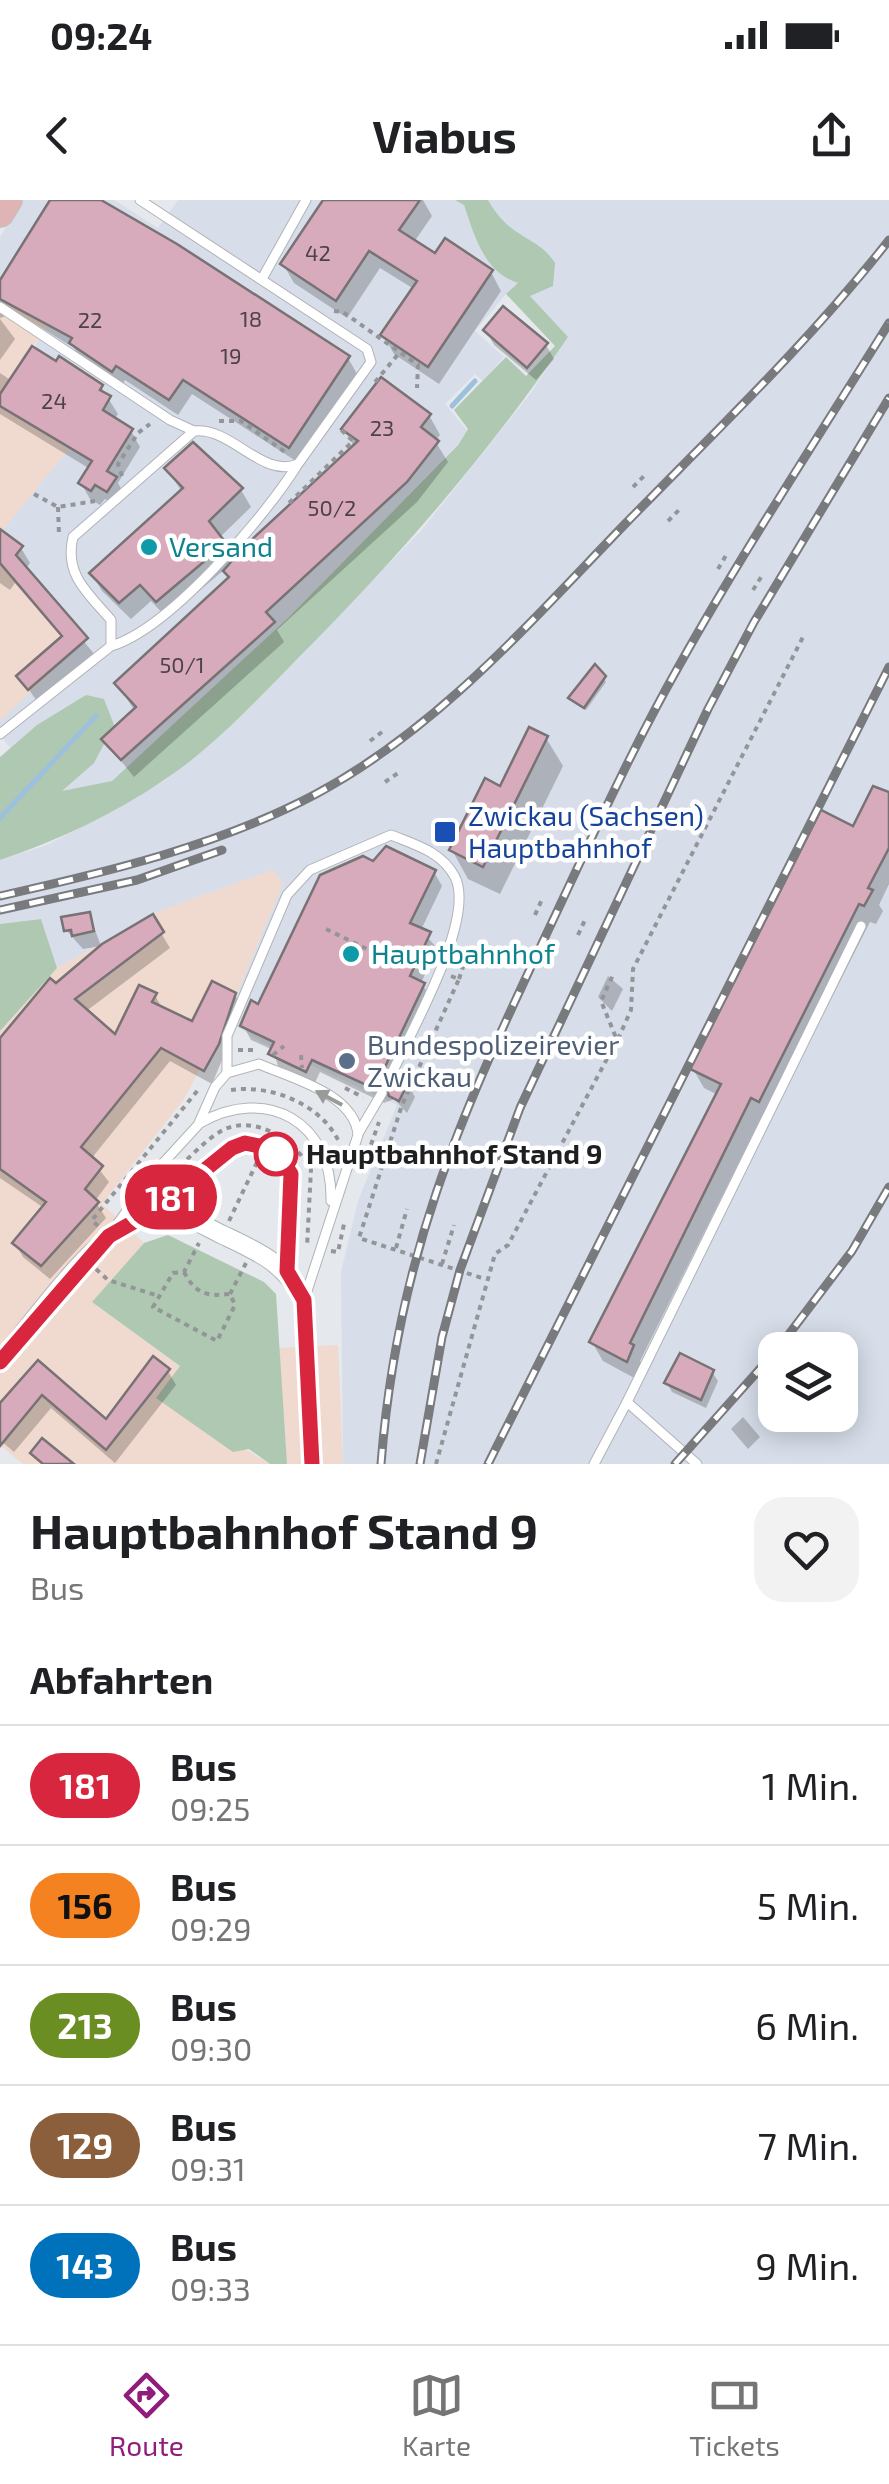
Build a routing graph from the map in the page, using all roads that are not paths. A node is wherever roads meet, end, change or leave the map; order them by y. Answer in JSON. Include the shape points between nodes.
{"nodes":[{"id":1,"x":8,"y":200,"type":"edge"},
{"id":2,"x":140,"y":200,"type":"edge"},
{"id":3,"x":306,"y":200,"type":"edge"},
{"id":4,"x":0,"y":213,"type":"edge"},
{"id":5,"x":262,"y":278,"type":"junction"},
{"id":6,"x":0,"y":307,"type":"edge"},
{"id":7,"x":194,"y":431,"type":"junction"},
{"id":8,"x":298,"y":464,"type":"junction"},
{"id":9,"x":111,"y":646,"type":"junction"},
{"id":10,"x":0,"y":734,"type":"edge"},
{"id":11,"x":861,"y":926,"type":"dead end"},
{"id":12,"x":392,"y":1072,"type":"dead end"},
{"id":13,"x":227,"y":1073,"type":"junction"},
{"id":14,"x":382,"y":1093,"type":"dead end"},
{"id":15,"x":198,"y":1125,"type":"junction"},
{"id":16,"x":358,"y":1135,"type":"junction"},
{"id":17,"x":330,"y":1212,"type":"junction"},
{"id":18,"x":149,"y":1214,"type":"junction"},
{"id":19,"x":109,"y":1236,"type":"junction"},
{"id":20,"x":287,"y":1271,"type":"junction"},
{"id":21,"x":304,"y":1300,"type":"junction"},
{"id":22,"x":0,"y":1362,"type":"edge"},
{"id":23,"x":627,"y":1402,"type":"junction"},
{"id":24,"x":312,"y":1464,"type":"edge"},
{"id":25,"x":594,"y":1464,"type":"edge"},
{"id":26,"x":697,"y":1464,"type":"edge"}],
"edges":[{"from":1,"to":4,"type":"main road"},
{"from":2,"to":5,"type":"lane"},
{"from":3,"to":5,"type":"lane"},
{"from":5,"to":8,"type":"lane","via":[[368,349],[371,362]]},
{"from":6,"to":7,"type":"lane"},
{"from":7,"to":8,"type":"lane","via":[[220,434],[270,464]]},
{"from":7,"to":9,"type":"lane","via":[[73,537],[68,556],[74,577],[111,620]]},
{"from":8,"to":9,"type":"lane","via":[[258,522],[148,628]]},
{"from":9,"to":10,"type":"lane"},
{"from":11,"to":23,"type":"lane"},
{"from":12,"to":13,"type":"lane","via":[[455,929],[460,896],[444,861],[391,835],[310,870],[287,894],[227,1036]]},
{"from":13,"to":15,"type":"lane"},
{"from":16,"to":13,"type":"lane","one_way":true,"via":[[350,1110],[296,1081],[259,1064]]},
{"from":14,"to":16,"type":"lane"},
{"from":15,"to":17,"type":"lane","via":[[244,1106],[280,1114],[316,1138],[328,1159]]},
{"from":15,"to":19,"type":"lane"},
{"from":16,"to":17,"type":"lane"},
{"from":17,"to":21,"type":"lane"},
{"from":18,"to":19,"type":"street"},
{"from":18,"to":20,"type":"street","via":[[176,1214]]},
{"from":18,"to":20,"type":"lane","via":[[232,1148],[264,1147],[291,1174]]},
{"from":19,"to":22,"type":"street"},
{"from":20,"to":21,"type":"street"},
{"from":21,"to":24,"type":"street"},
{"from":23,"to":25,"type":"lane"},
{"from":23,"to":26,"type":"lane"}]}
